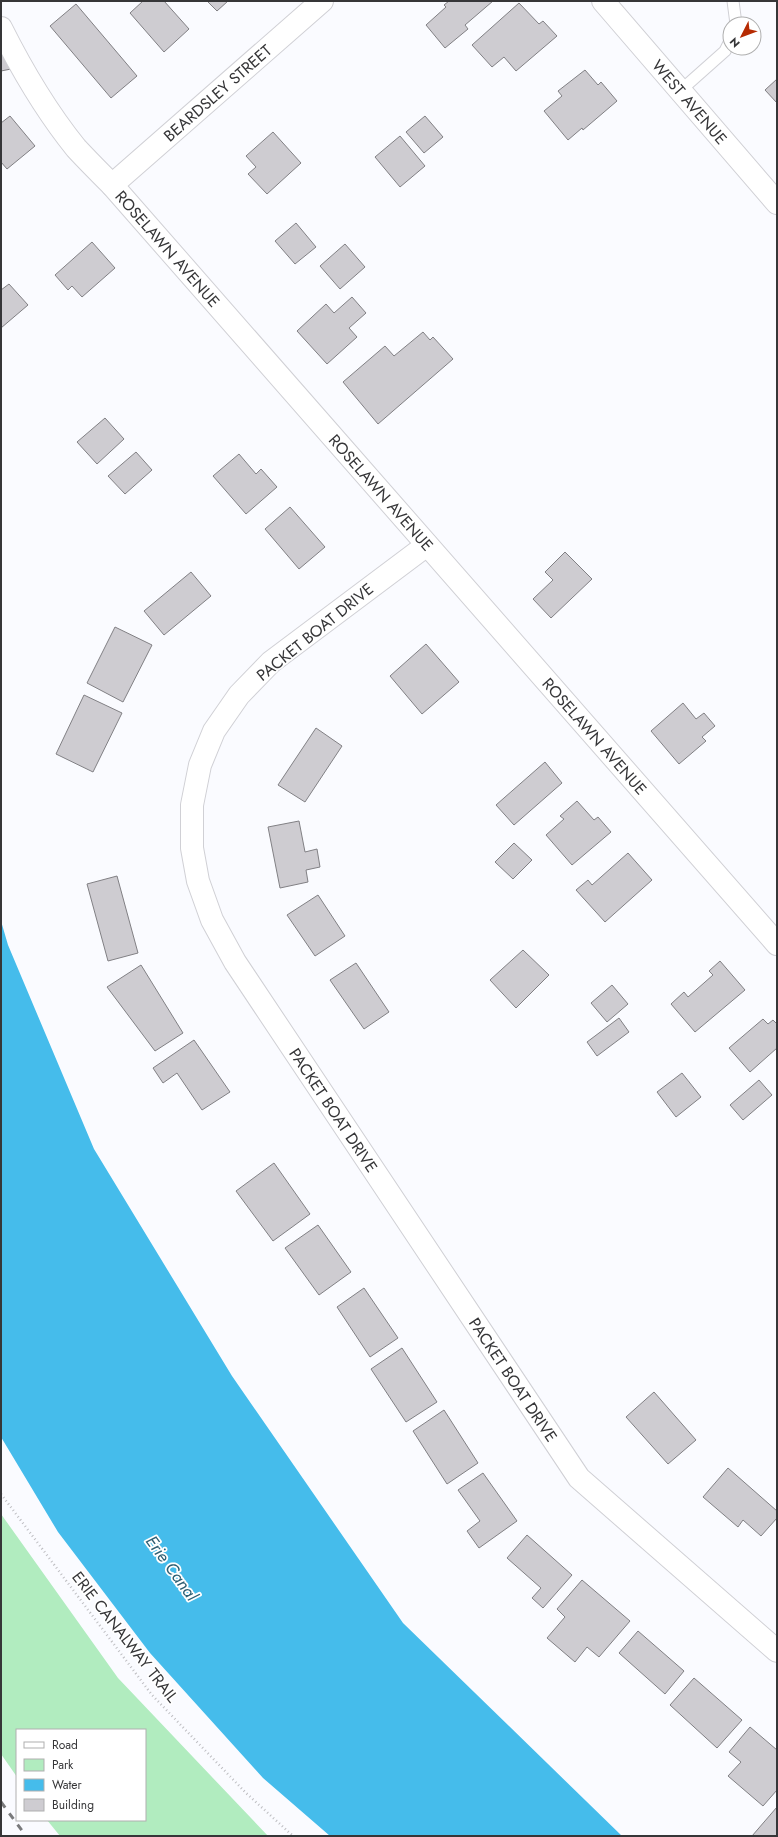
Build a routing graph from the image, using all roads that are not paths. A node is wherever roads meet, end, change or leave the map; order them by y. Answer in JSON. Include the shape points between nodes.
{"nodes":[{"id":1,"x":322,"y":1,"type":"edge"},
{"id":2,"x":603,"y":1,"type":"edge"},
{"id":3,"x":733,"y":1,"type":"edge"},
{"id":4,"x":735,"y":16,"type":"edge"},
{"id":5,"x":1,"y":28,"type":"edge"},
{"id":6,"x":722,"y":53,"type":"edge"},
{"id":7,"x":680,"y":91,"type":"junction"},
{"id":8,"x":112,"y":185,"type":"junction"},
{"id":9,"x":777,"y":203,"type":"edge"},
{"id":10,"x":426,"y":544,"type":"junction"},
{"id":11,"x":777,"y":944,"type":"edge"},
{"id":12,"x":777,"y":1651,"type":"edge"}],
"edges":[{"from":1,"to":8,"type":"street","name":"BEARDSLEY STREET"},
{"from":2,"to":7,"type":"street","name":"WEST AVENUE"},
{"from":3,"to":4,"type":"lane"},
{"from":5,"to":8,"type":"street","name":"ROSELAWN AVENUE","via":[[36,90],[75,146]]},
{"from":6,"to":7,"type":"lane"},
{"from":7,"to":9,"type":"street","name":"WEST AVENUE"},
{"from":8,"to":10,"type":"street","name":"ROSELAWN AVENUE"},
{"from":10,"to":11,"type":"street","name":"ROSELAWN AVENUE"},
{"from":10,"to":12,"type":"street","name":"PACKET BOAT DRIVE","via":[[271,662],[239,695],[214,731],[200,765],[192,806],[192,848],[198,881],[212,920],[235,962],[579,1478]]}]}
